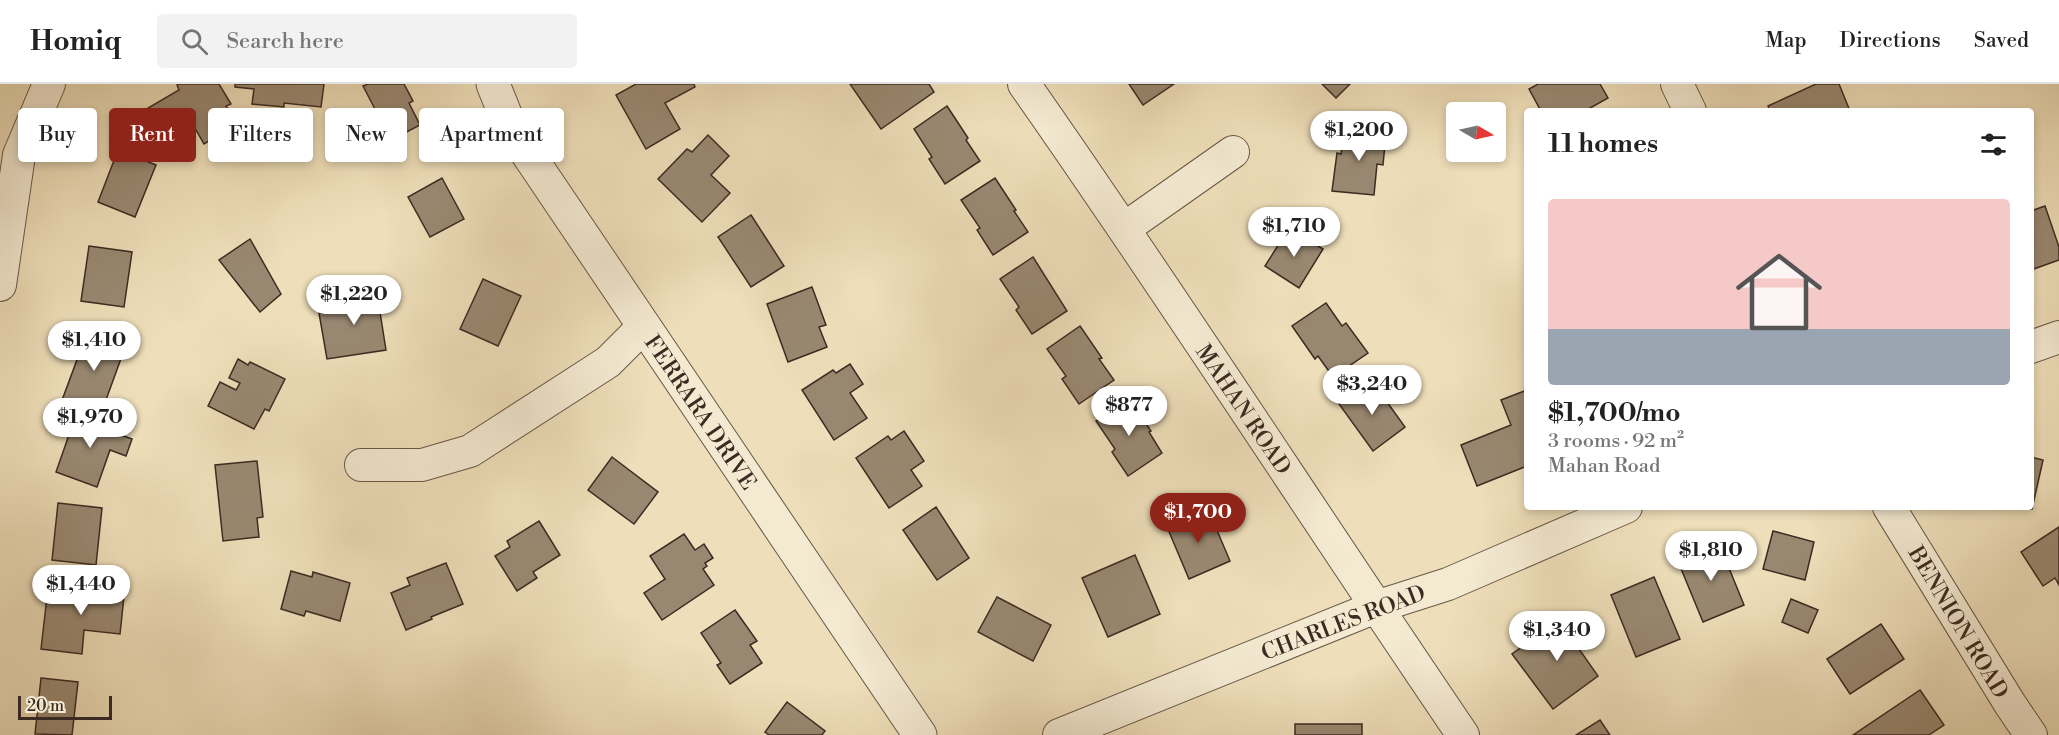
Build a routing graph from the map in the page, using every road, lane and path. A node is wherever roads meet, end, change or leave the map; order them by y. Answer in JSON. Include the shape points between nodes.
{"nodes":[{"id":1,"x":50,"y":84,"type":"edge"},
{"id":2,"x":493,"y":84,"type":"edge"},
{"id":3,"x":1024,"y":84,"type":"edge"},
{"id":4,"x":1677,"y":84,"type":"edge"},
{"id":5,"x":1689,"y":108,"type":"edge"},
{"id":6,"x":1233,"y":152,"type":"dead end"},
{"id":7,"x":1125,"y":228,"type":"junction"},
{"id":8,"x":0,"y":285,"type":"edge"},
{"id":9,"x":643,"y":327,"type":"junction"},
{"id":10,"x":2059,"y":337,"type":"edge"},
{"id":11,"x":2034,"y":346,"type":"edge"},
{"id":12,"x":361,"y":465,"type":"dead end"},
{"id":13,"x":1619,"y":510,"type":"edge"},
{"id":14,"x":1891,"y":510,"type":"edge"},
{"id":15,"x":1376,"y":607,"type":"junction"},
{"id":16,"x":920,"y":735,"type":"edge"},
{"id":17,"x":1059,"y":735,"type":"edge"},
{"id":18,"x":1463,"y":735,"type":"edge"},
{"id":19,"x":2031,"y":735,"type":"edge"}],
"edges":[{"from":1,"to":8,"type":"street","via":[[20,155]]},
{"from":2,"to":9,"type":"street","name":"FERRARA DRIVE","via":[[511,129]]},
{"from":3,"to":7,"type":"street","name":"MAHAN ROAD"},
{"from":4,"to":5,"type":"street"},
{"from":6,"to":7,"type":"street"},
{"from":7,"to":15,"type":"street","name":"MAHAN ROAD"},
{"from":9,"to":12,"type":"street","via":[[608,362],[470,451],[422,465]]},
{"from":9,"to":16,"type":"street","name":"FERRARA DRIVE"},
{"from":10,"to":11,"type":"street"},
{"from":13,"to":15,"type":"street","name":"CHARLES ROAD","via":[[1448,584]]},
{"from":14,"to":19,"type":"street","name":"BENNION ROAD"},
{"from":15,"to":17,"type":"street","name":"CHARLES ROAD"},
{"from":15,"to":18,"type":"street","name":"MAHAN ROAD"}]}
